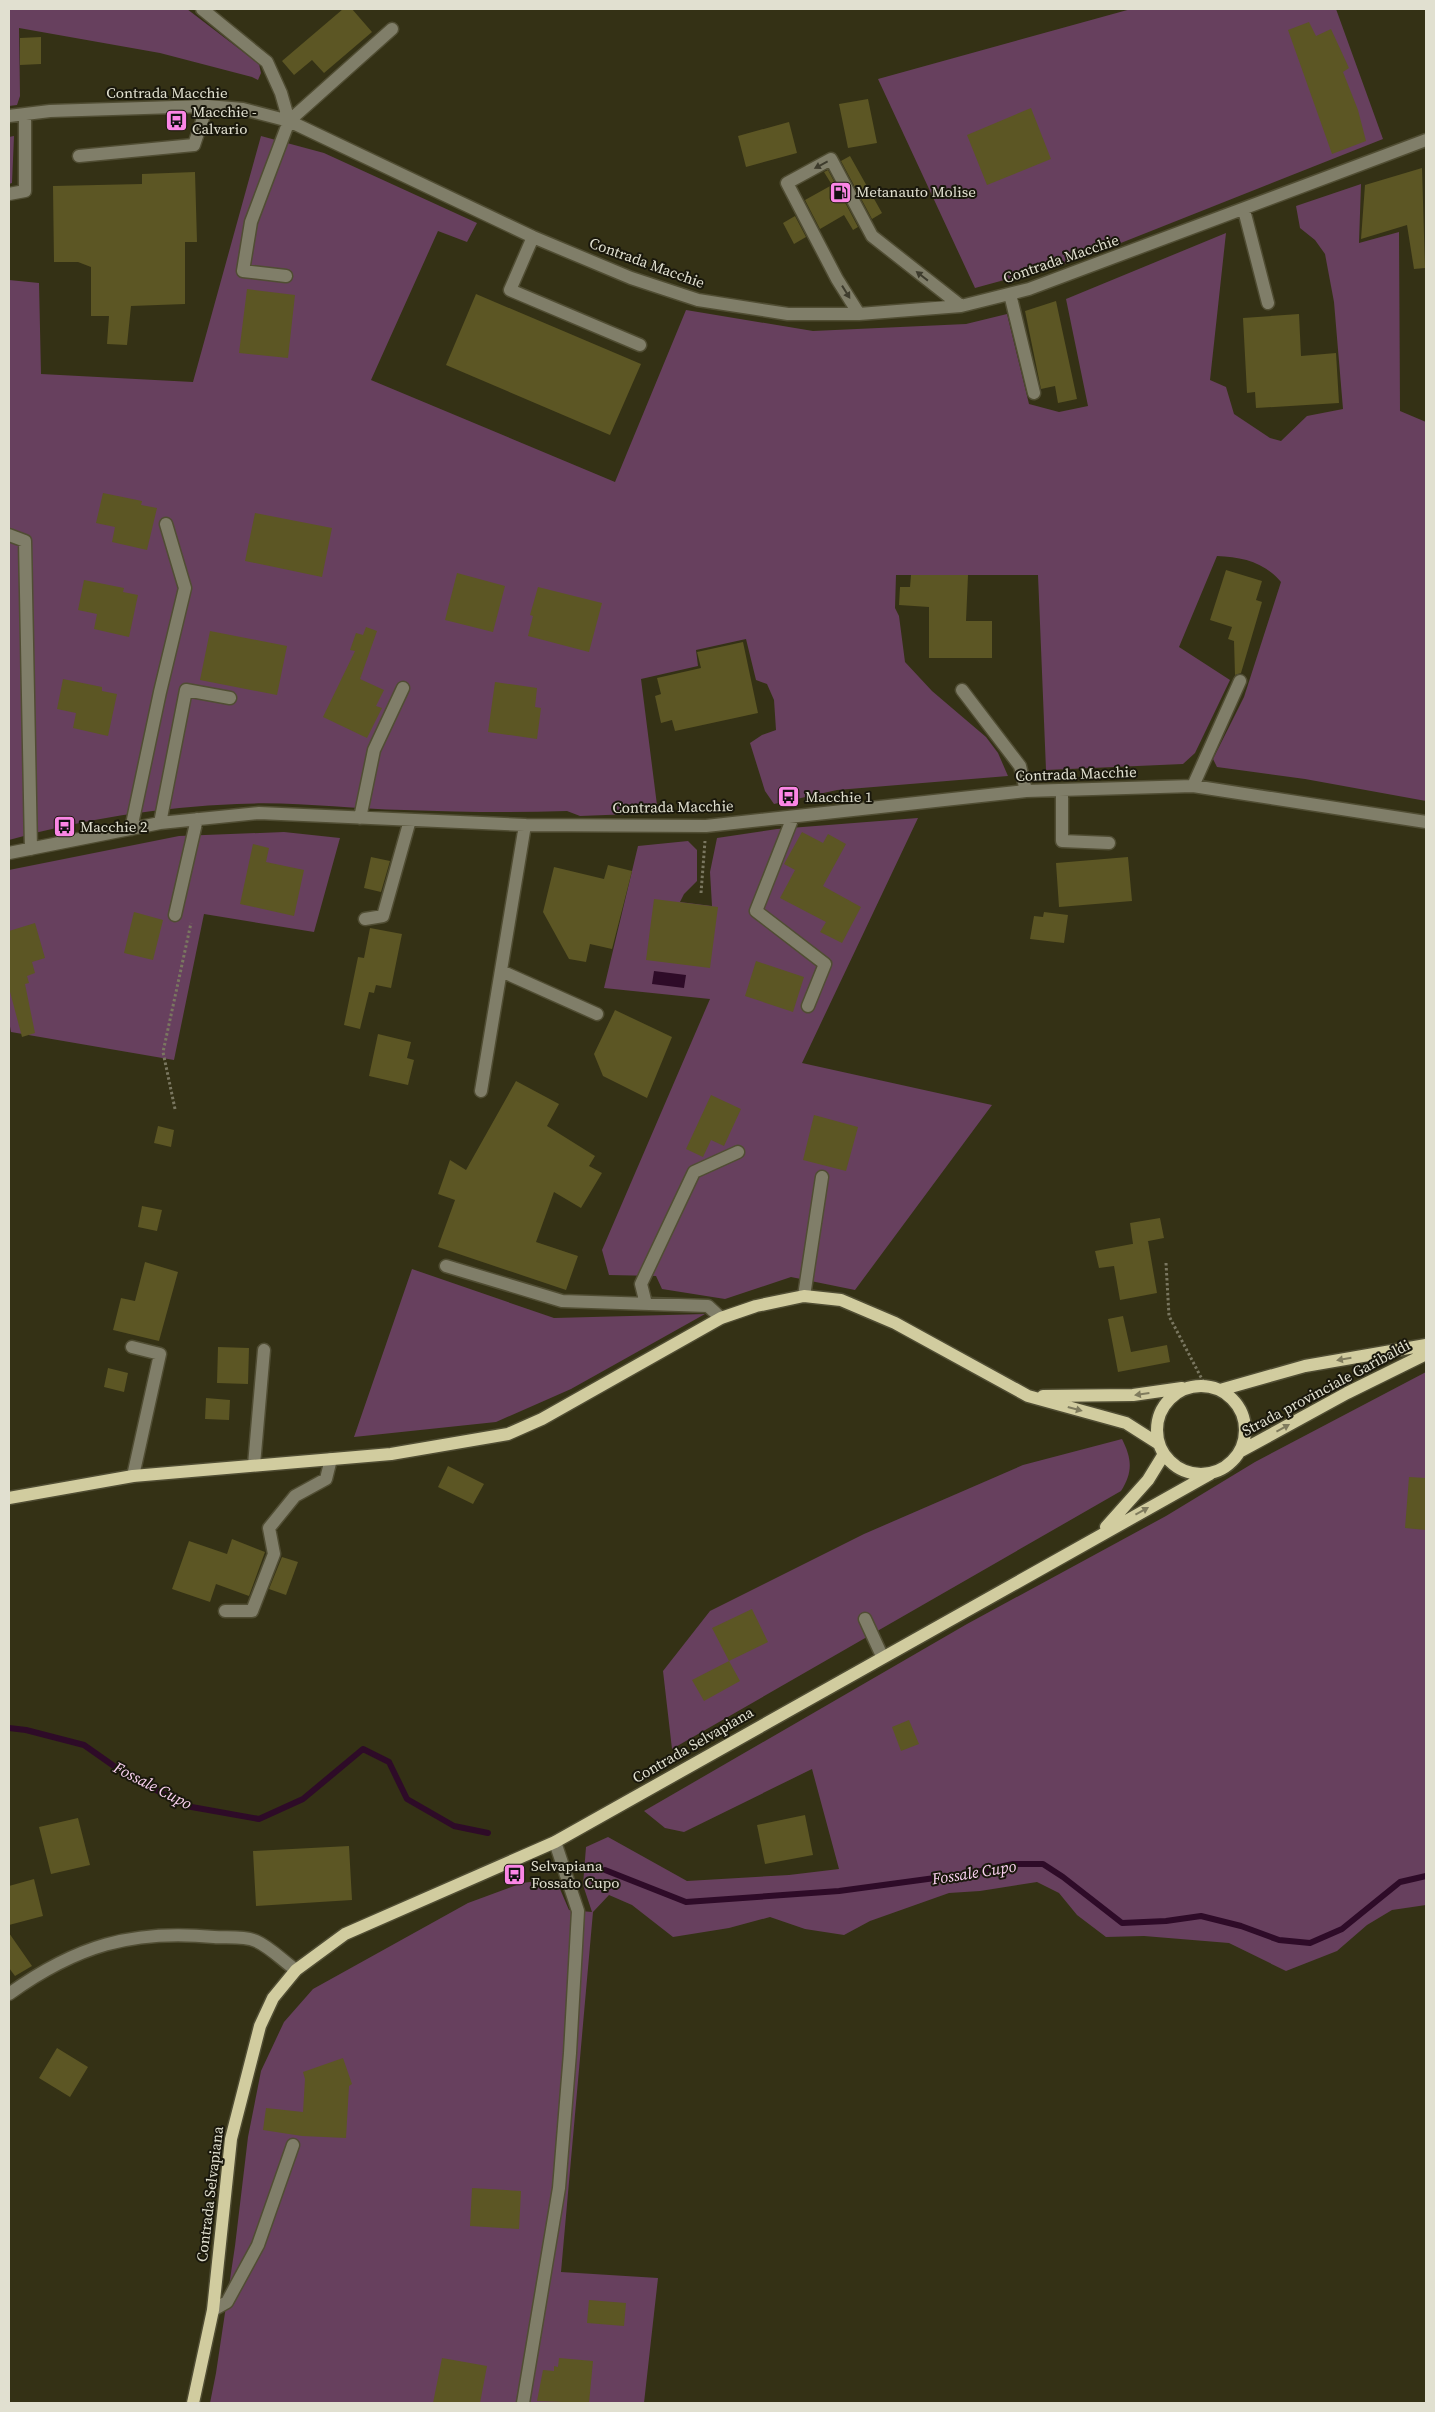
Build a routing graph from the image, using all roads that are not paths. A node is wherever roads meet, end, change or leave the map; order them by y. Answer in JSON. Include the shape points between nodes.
{"nodes":[{"id":1,"x":202,"y":9,"type":"edge"},
{"id":2,"x":392,"y":28,"type":"dead end"},
{"id":3,"x":207,"y":106,"type":"junction"},
{"id":4,"x":25,"y":114,"type":"junction"},
{"id":5,"x":9,"y":116,"type":"edge"},
{"id":6,"x":289,"y":121,"type":"junction"},
{"id":7,"x":1426,"y":140,"type":"edge"},
{"id":8,"x":79,"y":156,"type":"dead end"},
{"id":9,"x":9,"y":194,"type":"edge"},
{"id":10,"x":1244,"y":210,"type":"junction"},
{"id":11,"x":533,"y":237,"type":"junction"},
{"id":12,"x":286,"y":276,"type":"dead end"},
{"id":13,"x":1010,"y":294,"type":"junction"},
{"id":14,"x":1268,"y":302,"type":"dead end"},
{"id":15,"x":961,"y":306,"type":"junction"},
{"id":16,"x":859,"y":314,"type":"junction"},
{"id":17,"x":640,"y":345,"type":"dead end"},
{"id":18,"x":1034,"y":393,"type":"dead end"},
{"id":19,"x":166,"y":524,"type":"dead end"},
{"id":20,"x":9,"y":535,"type":"edge"},
{"id":21,"x":1240,"y":681,"type":"dead end"},
{"id":22,"x":403,"y":688,"type":"dead end"},
{"id":23,"x":962,"y":690,"type":"dead end"},
{"id":24,"x":230,"y":698,"type":"dead end"},
{"id":25,"x":1193,"y":786,"type":"junction"},
{"id":26,"x":1062,"y":790,"type":"junction"},
{"id":27,"x":1026,"y":791,"type":"junction"},
{"id":28,"x":792,"y":817,"type":"junction"},
{"id":29,"x":360,"y":818,"type":"junction"},
{"id":30,"x":197,"y":819,"type":"junction"},
{"id":31,"x":410,"y":820,"type":"junction"},
{"id":32,"x":1426,"y":822,"type":"edge"},
{"id":33,"x":160,"y":823,"type":"junction"},
{"id":34,"x":525,"y":825,"type":"junction"},
{"id":35,"x":131,"y":829,"type":"junction"},
{"id":36,"x":1109,"y":843,"type":"dead end"},
{"id":37,"x":31,"y":848,"type":"junction"},
{"id":38,"x":9,"y":853,"type":"edge"},
{"id":39,"x":175,"y":915,"type":"dead end"},
{"id":40,"x":365,"y":919,"type":"dead end"},
{"id":41,"x":501,"y":972,"type":"junction"},
{"id":42,"x":808,"y":1006,"type":"dead end"},
{"id":43,"x":597,"y":1014,"type":"dead end"},
{"id":44,"x":481,"y":1091,"type":"dead end"},
{"id":45,"x":738,"y":1152,"type":"dead end"},
{"id":46,"x":822,"y":1177,"type":"dead end"},
{"id":47,"x":446,"y":1266,"type":"dead end"},
{"id":48,"x":804,"y":1296,"type":"junction"},
{"id":49,"x":646,"y":1304,"type":"junction"},
{"id":50,"x":721,"y":1318,"type":"junction"},
{"id":51,"x":1426,"y":1345,"type":"edge"},
{"id":52,"x":132,"y":1347,"type":"dead end"},
{"id":53,"x":264,"y":1350,"type":"dead end"},
{"id":54,"x":1426,"y":1354,"type":"edge"},
{"id":55,"x":1190,"y":1387,"type":"junction"},
{"id":56,"x":1220,"y":1390,"type":"junction"},
{"id":57,"x":1028,"y":1396,"type":"junction"},
{"id":58,"x":1161,"y":1449,"type":"junction"},
{"id":59,"x":1240,"y":1451,"type":"junction"},
{"id":60,"x":331,"y":1459,"type":"junction"},
{"id":61,"x":254,"y":1466,"type":"junction"},
{"id":62,"x":1210,"y":1474,"type":"junction"},
{"id":63,"x":133,"y":1476,"type":"junction"},
{"id":64,"x":9,"y":1498,"type":"edge"},
{"id":65,"x":1099,"y":1535,"type":"junction"},
{"id":66,"x":225,"y":1610,"type":"dead end"},
{"id":67,"x":865,"y":1619,"type":"dead end"},
{"id":68,"x":882,"y":1656,"type":"junction"},
{"id":69,"x":555,"y":1842,"type":"junction"},
{"id":70,"x":296,"y":1970,"type":"junction"},
{"id":71,"x":9,"y":1994,"type":"edge"},
{"id":72,"x":293,"y":2145,"type":"dead end"},
{"id":73,"x":213,"y":2310,"type":"junction"},
{"id":74,"x":193,"y":2403,"type":"edge"},
{"id":75,"x":523,"y":2403,"type":"edge"}],
"edges":[{"from":1,"to":6,"type":"street","via":[[267,62]]},
{"from":2,"to":6,"type":"street"},
{"from":3,"to":4,"type":"street","name":"Contrada Macchie"},
{"from":3,"to":6,"type":"street","name":"Contrada Macchie","via":[[243,110]]},
{"from":3,"to":8,"type":"street","via":[[194,145]]},
{"from":4,"to":5,"type":"street","name":"Contrada Macchie"},
{"from":4,"to":9,"type":"street","via":[[25,191]]},
{"from":6,"to":11,"type":"street","name":"Contrada Macchie"},
{"from":6,"to":12,"type":"street","via":[[251,222],[243,271]]},
{"from":7,"to":10,"type":"street","name":"Contrada Macchie"},
{"from":10,"to":13,"type":"street","name":"Contrada Macchie"},
{"from":10,"to":14,"type":"street"},
{"from":11,"to":16,"type":"street","name":"Contrada Macchie","via":[[631,278],[698,300],[788,314]]},
{"from":11,"to":17,"type":"street","via":[[510,290]]},
{"from":13,"to":15,"type":"street","name":"Contrada Macchie"},
{"from":13,"to":18,"type":"street"},
{"from":15,"to":16,"type":"street","name":"Contrada Macchie"},
{"from":15,"to":16,"type":"street","one_way":true,"via":[[872,236],[831,159],[787,183]]},
{"from":19,"to":35,"type":"street","via":[[185,588]]},
{"from":20,"to":37,"type":"street","via":[[25,541]]},
{"from":21,"to":25,"type":"street"},
{"from":22,"to":29,"type":"street","via":[[374,750]]},
{"from":23,"to":27,"type":"street","via":[[1020,766]]},
{"from":24,"to":33,"type":"street","via":[[186,690]]},
{"from":25,"to":26,"type":"street","name":"Contrada Macchie"},
{"from":25,"to":32,"type":"street","name":"Contrada Macchie"},
{"from":26,"to":27,"type":"street","name":"Contrada Macchie"},
{"from":26,"to":36,"type":"street","via":[[1062,841]]},
{"from":27,"to":28,"type":"street","name":"Contrada Macchie"},
{"from":28,"to":34,"type":"street","name":"Contrada Macchie","via":[[706,826]]},
{"from":28,"to":42,"type":"street","via":[[756,911],[825,964]]},
{"from":29,"to":30,"type":"street","name":"Contrada Macchie","via":[[260,813]]},
{"from":29,"to":31,"type":"street","name":"Contrada Macchie"},
{"from":30,"to":33,"type":"street","name":"Contrada Macchie"},
{"from":30,"to":39,"type":"street"},
{"from":31,"to":34,"type":"street","name":"Contrada Macchie"},
{"from":31,"to":40,"type":"street","via":[[383,916]]},
{"from":33,"to":35,"type":"street","name":"Contrada Macchie"},
{"from":34,"to":41,"type":"street"},
{"from":35,"to":37,"type":"street","name":"Contrada Macchie"},
{"from":37,"to":38,"type":"street","name":"Contrada Macchie"},
{"from":41,"to":43,"type":"street"},
{"from":41,"to":44,"type":"street"},
{"from":45,"to":49,"type":"street","via":[[694,1172],[641,1284]]},
{"from":46,"to":48,"type":"street"},
{"from":47,"to":49,"type":"street","via":[[562,1301]]},
{"from":48,"to":50,"type":"main road","via":[[756,1306]]},
{"from":48,"to":57,"type":"main road","via":[[841,1300],[895,1323]]},
{"from":49,"to":50,"type":"street","via":[[708,1306]]},
{"from":50,"to":60,"type":"main road","via":[[542,1419],[508,1434],[392,1454]]},
{"from":51,"to":56,"type":"main road","name":"Strada provinciale Garibaldi","one_way":true,"via":[[1305,1366]]},
{"from":52,"to":63,"type":"street","via":[[160,1354]]},
{"from":53,"to":61,"type":"street"},
{"from":59,"to":54,"type":"main road","name":"Strada provinciale Garibaldi","one_way":true},
{"from":55,"to":56,"type":"main road"},
{"from":55,"to":57,"type":"main road","one_way":true,"via":[[1132,1395]]},
{"from":55,"to":58,"type":"main road","via":[[1174,1395],[1162,1409],[1157,1426]]},
{"from":56,"to":59,"type":"main road","via":[[1235,1401],[1244,1416],[1246,1434]]},
{"from":57,"to":58,"type":"main road","one_way":true,"via":[[1126,1423]]},
{"from":58,"to":62,"type":"main road","via":[[1169,1461],[1184,1471]]},
{"from":58,"to":65,"type":"main road","name":"Contrada Selvapiana","via":[[1148,1480]]},
{"from":59,"to":62,"type":"main road","via":[[1228,1466]]},
{"from":60,"to":61,"type":"main road"},
{"from":60,"to":66,"type":"street","via":[[326,1479],[295,1496],[269,1528],[274,1554],[252,1611]]},
{"from":61,"to":63,"type":"main road"},
{"from":65,"to":62,"type":"main road","name":"Contrada Selvapiana","one_way":true},
{"from":63,"to":64,"type":"main road"},
{"from":65,"to":68,"type":"main road","name":"Contrada Selvapiana"},
{"from":67,"to":68,"type":"street"},
{"from":68,"to":69,"type":"main road","name":"Contrada Selvapiana"},
{"from":69,"to":70,"type":"main road","name":"Contrada Selvapiana","via":[[345,1934]]},
{"from":69,"to":75,"type":"street","via":[[578,1911],[570,2053],[559,2188]]},
{"from":70,"to":71,"type":"street","via":[[255,1940],[184,1934],[120,1939],[77,1953]]},
{"from":70,"to":73,"type":"main road","name":"Contrada Selvapiana","via":[[273,1998],[260,2026],[231,2139]]},
{"from":72,"to":73,"type":"street","via":[[258,2244],[227,2302]]},
{"from":73,"to":74,"type":"main road","name":"Contrada Selvapiana"}]}
